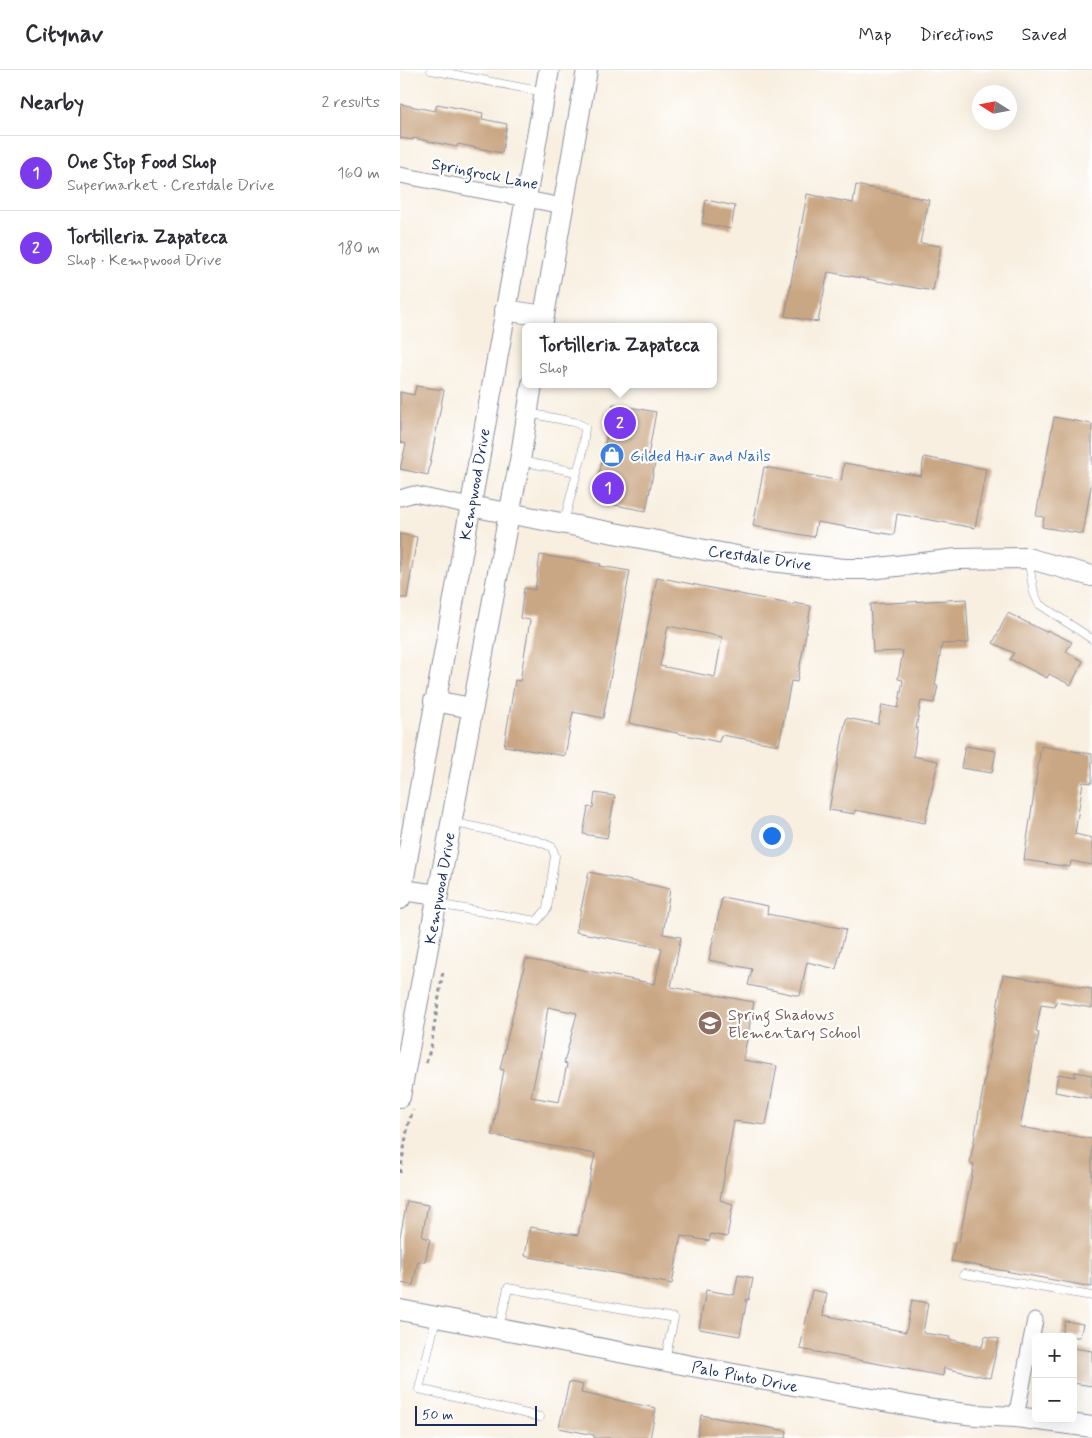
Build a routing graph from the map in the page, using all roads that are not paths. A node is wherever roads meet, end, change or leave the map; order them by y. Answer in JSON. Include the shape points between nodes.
{"nodes":[{"id":1,"x":431,"y":70,"type":"edge"},
{"id":2,"x":549,"y":70,"type":"edge"},
{"id":3,"x":587,"y":70,"type":"edge"},
{"id":4,"x":545,"y":93,"type":"junction"},
{"id":5,"x":400,"y":175,"type":"edge"},
{"id":6,"x":525,"y":199,"type":"junction"},
{"id":7,"x":563,"y":206,"type":"junction"},
{"id":8,"x":505,"y":310,"type":"junction"},
{"id":9,"x":543,"y":321,"type":"edge"},
{"id":10,"x":531,"y":388,"type":"edge"},
{"id":11,"x":527,"y":413,"type":"junction"},
{"id":12,"x":520,"y":462,"type":"junction"},
{"id":13,"x":577,"y":472,"type":"junction"},
{"id":14,"x":400,"y":498,"type":"edge"},
{"id":15,"x":470,"y":506,"type":"junction"},
{"id":16,"x":509,"y":514,"type":"junction"},
{"id":17,"x":563,"y":524,"type":"junction"},
{"id":18,"x":1027,"y":558,"type":"junction"},
{"id":19,"x":1092,"y":576,"type":"edge"},
{"id":20,"x":1092,"y":639,"type":"edge"},
{"id":21,"x":434,"y":701,"type":"junction"},
{"id":22,"x":472,"y":708,"type":"junction"},
{"id":23,"x":451,"y":822,"type":"junction"},
{"id":24,"x":401,"y":895,"type":"edge"},
{"id":25,"x":437,"y":899,"type":"junction"},
{"id":26,"x":401,"y":1091,"type":"edge"},
{"id":27,"x":964,"y":1274,"type":"dead end"},
{"id":28,"x":1092,"y":1296,"type":"edge"},
{"id":29,"x":400,"y":1310,"type":"edge"},
{"id":30,"x":437,"y":1317,"type":"junction"},
{"id":31,"x":1035,"y":1320,"type":"dead end"},
{"id":32,"x":499,"y":1329,"type":"junction"},
{"id":33,"x":665,"y":1360,"type":"junction"},
{"id":34,"x":540,"y":1417,"type":"dead end"},
{"id":35,"x":1016,"y":1417,"type":"junction"},
{"id":36,"x":1092,"y":1427,"type":"edge"}],
"edges":[{"from":1,"to":4,"type":"lane"},
{"from":2,"to":4,"type":"main road","name":"Kempwood Drive"},
{"from":3,"to":7,"type":"main road"},
{"from":4,"to":6,"type":"main road","name":"Kempwood Drive"},
{"from":5,"to":6,"type":"street","name":"Springrock Lane"},
{"from":6,"to":7,"type":"street","name":"Springrock Lane"},
{"from":6,"to":8,"type":"main road","name":"Kempwood Drive"},
{"from":7,"to":9,"type":"main road"},
{"from":8,"to":9,"type":"main road"},
{"from":8,"to":15,"type":"main road","name":"Kempwood Drive"},
{"from":10,"to":11,"type":"main road","name":"Kempwood Drive"},
{"from":11,"to":12,"type":"main road","name":"Kempwood Drive"},
{"from":11,"to":13,"type":"lane","via":[[585,427]]},
{"from":12,"to":13,"type":"lane"},
{"from":12,"to":16,"type":"main road","name":"Kempwood Drive"},
{"from":13,"to":17,"type":"lane"},
{"from":14,"to":15,"type":"street","name":"Crestdale Drive","via":[[414,494]]},
{"from":15,"to":16,"type":"main road","name":"Crestdale Drive"},
{"from":15,"to":21,"type":"main road","name":"Kempwood Drive"},
{"from":16,"to":17,"type":"main road","name":"Crestdale Drive"},
{"from":16,"to":22,"type":"main road","name":"Kempwood Drive"},
{"from":17,"to":18,"type":"main road","name":"Crestdale Drive","via":[[752,559],[844,569],[957,559]]},
{"from":18,"to":19,"type":"main road","name":"Crestdale Drive"},
{"from":18,"to":20,"type":"lane","via":[[1039,604]]},
{"from":21,"to":22,"type":"main road"},
{"from":21,"to":24,"type":"main road","name":"Kempwood Drive"},
{"from":22,"to":23,"type":"main road","name":"Kempwood Drive"},
{"from":23,"to":25,"type":"main road","name":"Kempwood Drive"},
{"from":23,"to":25,"type":"lane","via":[[535,840],[552,847],[555,856],[547,909],[537,921],[448,906]]},
{"from":24,"to":25,"type":"main road"},
{"from":25,"to":26,"type":"main road","name":"Kempwood Drive"},
{"from":27,"to":28,"type":"lane"},
{"from":29,"to":30,"type":"main road","name":"Palo Pinto Drive"},
{"from":30,"to":32,"type":"main road","name":"Palo Pinto Drive"},
{"from":30,"to":34,"type":"lane","via":[[418,1389]]},
{"from":31,"to":35,"type":"street"},
{"from":32,"to":33,"type":"main road","name":"Palo Pinto Drive"},
{"from":32,"to":33,"type":"lane","via":[[508,1288],[674,1318]]},
{"from":33,"to":35,"type":"main road","name":"Palo Pinto Drive","via":[[934,1410]]},
{"from":35,"to":36,"type":"main road","name":"Palo Pinto Drive"}]}
